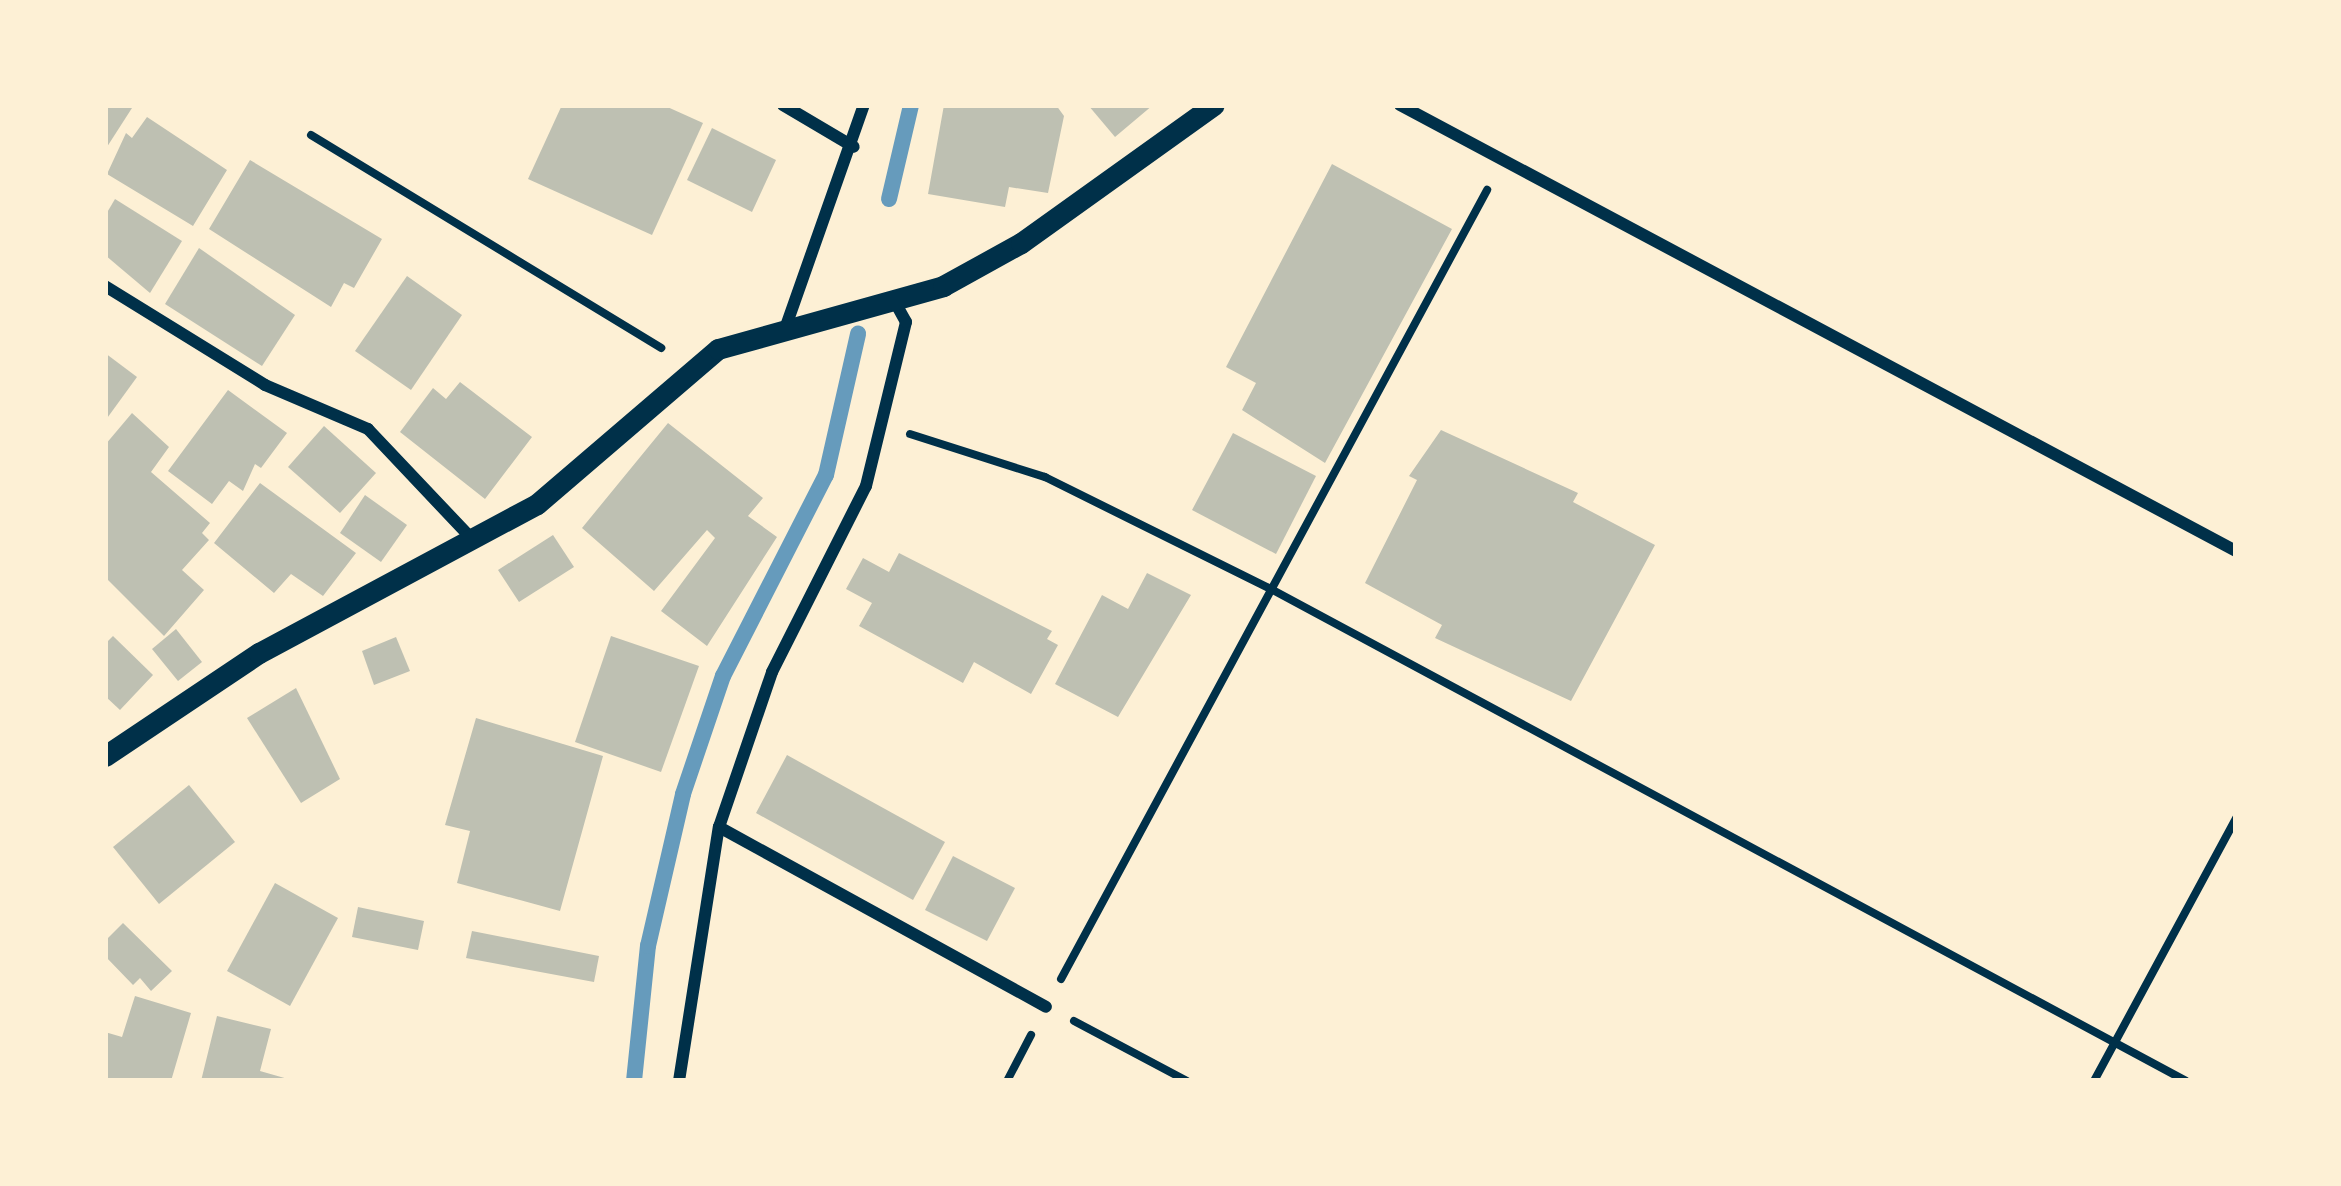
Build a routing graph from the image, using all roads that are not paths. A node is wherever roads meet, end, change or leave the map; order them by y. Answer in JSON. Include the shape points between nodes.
{"nodes":[{"id":1,"x":783,"y":105,"type":"edge"},
{"id":2,"x":864,"y":105,"type":"edge"},
{"id":3,"x":1214,"y":105,"type":"edge"},
{"id":4,"x":1400,"y":105,"type":"edge"},
{"id":5,"x":854,"y":147,"type":"junction"},
{"id":6,"x":105,"y":286,"type":"edge"},
{"id":7,"x":896,"y":304,"type":"junction"},
{"id":8,"x":786,"y":326,"type":"junction"},
{"id":9,"x":474,"y":541,"type":"junction"},
{"id":10,"x":2236,"y":551,"type":"edge"},
{"id":11,"x":105,"y":756,"type":"edge"},
{"id":12,"x":718,"y":827,"type":"junction"},
{"id":13,"x":1046,"y":1006,"type":"road end"},
{"id":14,"x":679,"y":1081,"type":"edge"}],
"edges":[{"from":1,"to":5,"type":"street"},
{"from":2,"to":5,"type":"street"},
{"from":3,"to":7,"type":"street","via":[[1021,243]]},
{"from":4,"to":10,"type":"street"},
{"from":5,"to":8,"type":"street"},
{"from":6,"to":9,"type":"street","via":[[244,373],[368,429]]},
{"from":7,"to":8,"type":"street"},
{"from":7,"to":12,"type":"street","via":[[905,322],[866,485],[772,672]]},
{"from":8,"to":9,"type":"street","via":[[718,349],[537,504]]},
{"from":9,"to":11,"type":"street","via":[[259,653]]},
{"from":12,"to":13,"type":"street"},
{"from":12,"to":14,"type":"street"}]}
